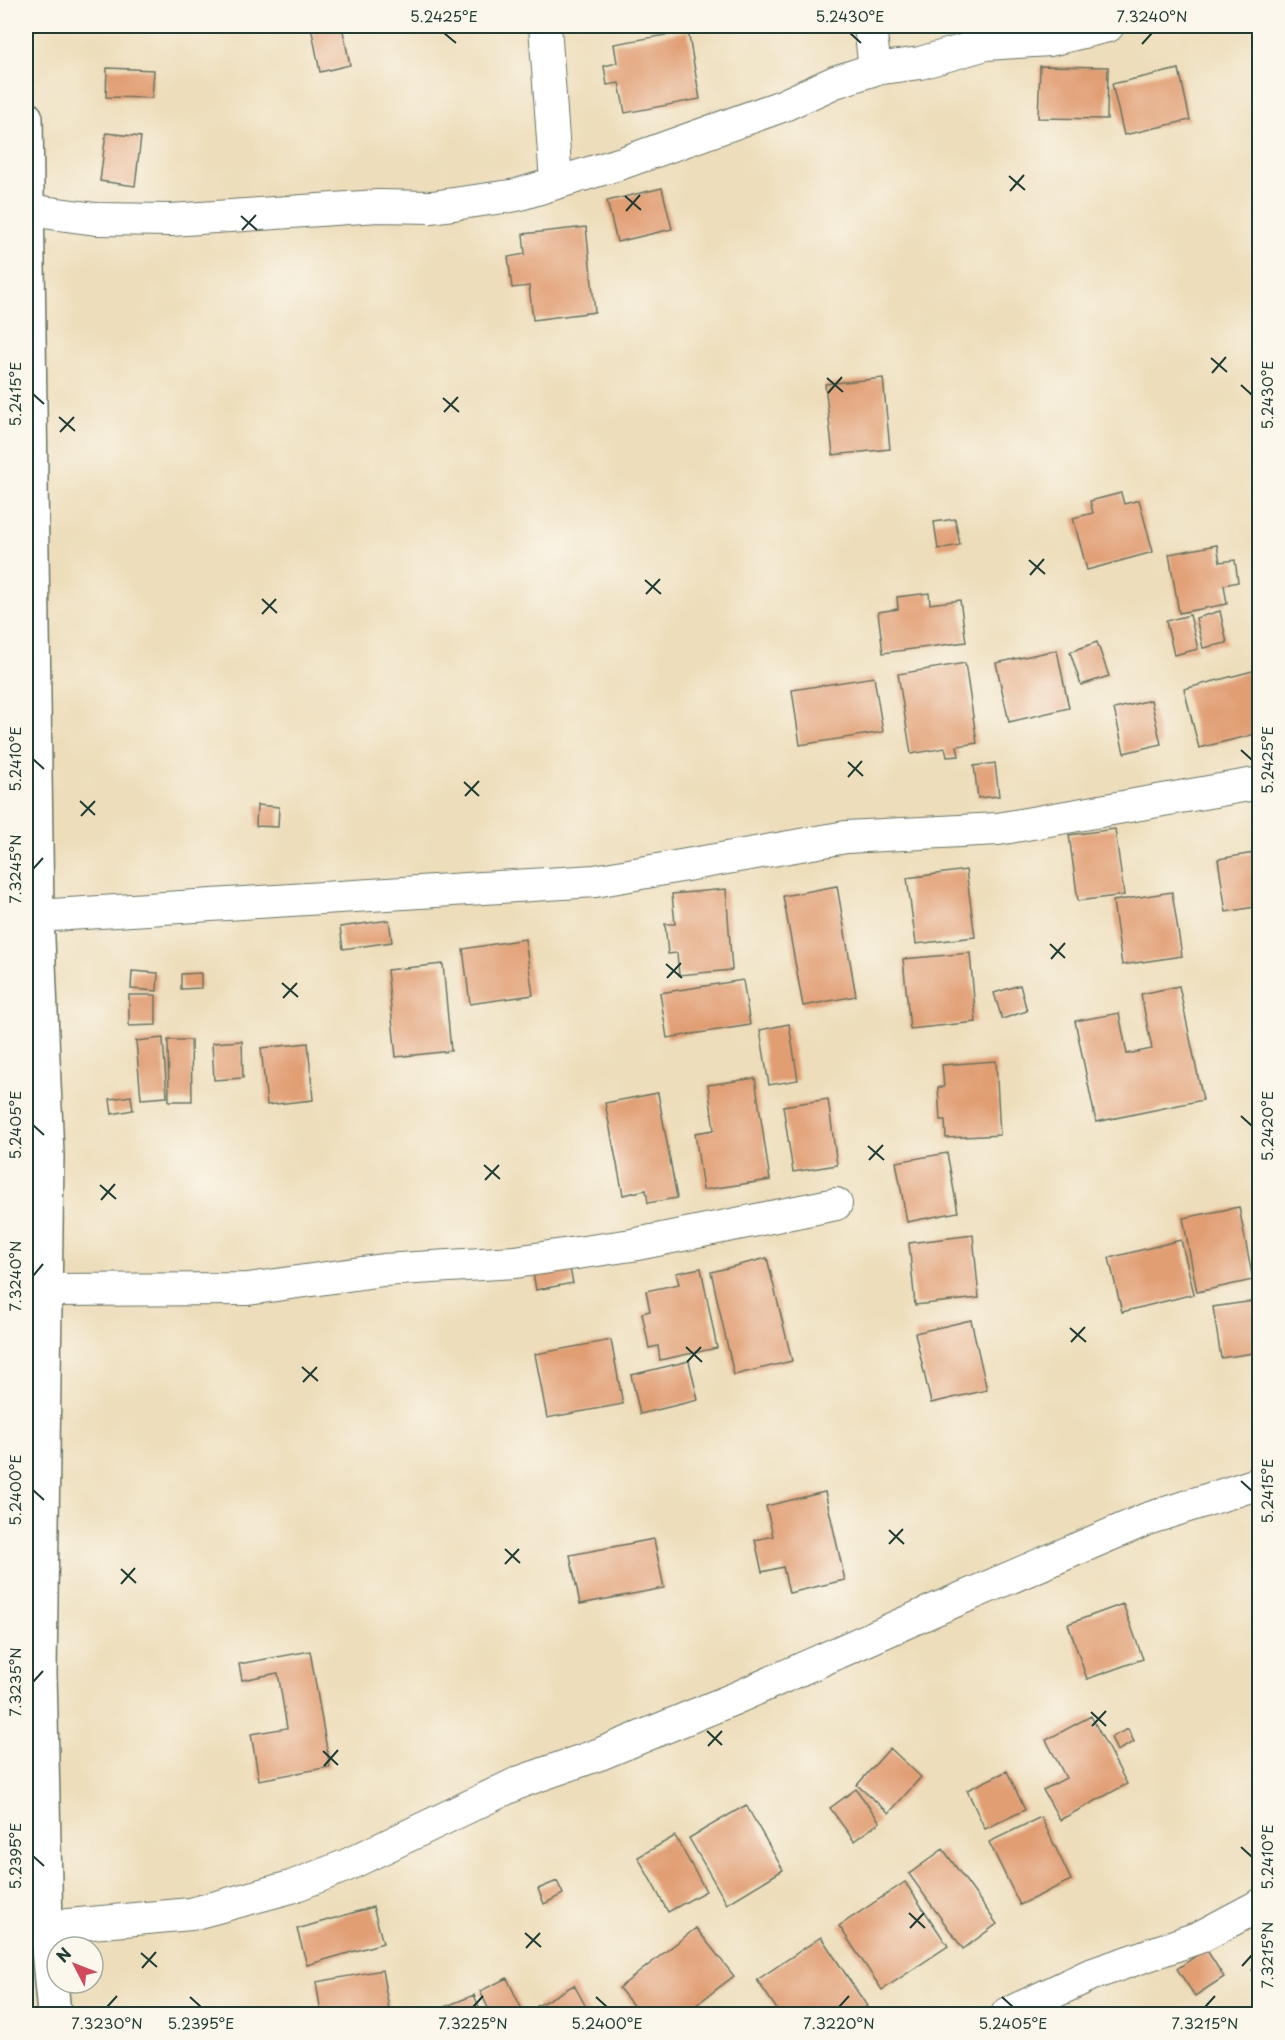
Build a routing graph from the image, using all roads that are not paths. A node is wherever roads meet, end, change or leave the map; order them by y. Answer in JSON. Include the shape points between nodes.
{"nodes":[{"id":1,"x":545,"y":26,"type":"edge"},
{"id":2,"x":870,"y":26,"type":"edge"},
{"id":3,"x":1108,"y":26,"type":"edge"},
{"id":4,"x":875,"y":69,"type":"junction"},
{"id":5,"x":26,"y":118,"type":"edge"},
{"id":6,"x":556,"y":182,"type":"junction"},
{"id":7,"x":28,"y":210,"type":"junction"},
{"id":8,"x":1260,"y":783,"type":"edge"},
{"id":9,"x":38,"y":916,"type":"junction"},
{"id":10,"x":836,"y":1204,"type":"dead end"},
{"id":11,"x":45,"y":1290,"type":"junction"},
{"id":12,"x":1260,"y":1483,"type":"edge"},
{"id":13,"x":1260,"y":1905,"type":"edge"},
{"id":14,"x":46,"y":1927,"type":"junction"},
{"id":15,"x":54,"y":2014,"type":"edge"},
{"id":16,"x":1007,"y":2014,"type":"edge"}],
"edges":[{"from":1,"to":6,"type":"street"},
{"from":2,"to":4,"type":"street"},
{"from":3,"to":4,"type":"street","via":[[1050,40],[986,44],[920,63]]},
{"from":4,"to":6,"type":"street","via":[[622,163]]},
{"from":5,"to":7,"type":"main road"},
{"from":6,"to":7,"type":"street","via":[[517,195],[432,207],[378,206],[171,220],[96,219]]},
{"from":7,"to":9,"type":"main road"},
{"from":8,"to":9,"type":"street","via":[[998,829],[846,837],[595,881]]},
{"from":9,"to":11,"type":"main road","via":[[47,1155]]},
{"from":10,"to":11,"type":"street","via":[[633,1245],[515,1262],[383,1270],[248,1289]]},
{"from":11,"to":14,"type":"main road","via":[[40,1599]]},
{"from":12,"to":14,"type":"street","via":[[1147,1519],[736,1698],[520,1782],[345,1866],[291,1887],[191,1914]]},
{"from":13,"to":16,"type":"street","via":[[1200,1937],[1090,1976]]},
{"from":14,"to":15,"type":"main road"}]}
